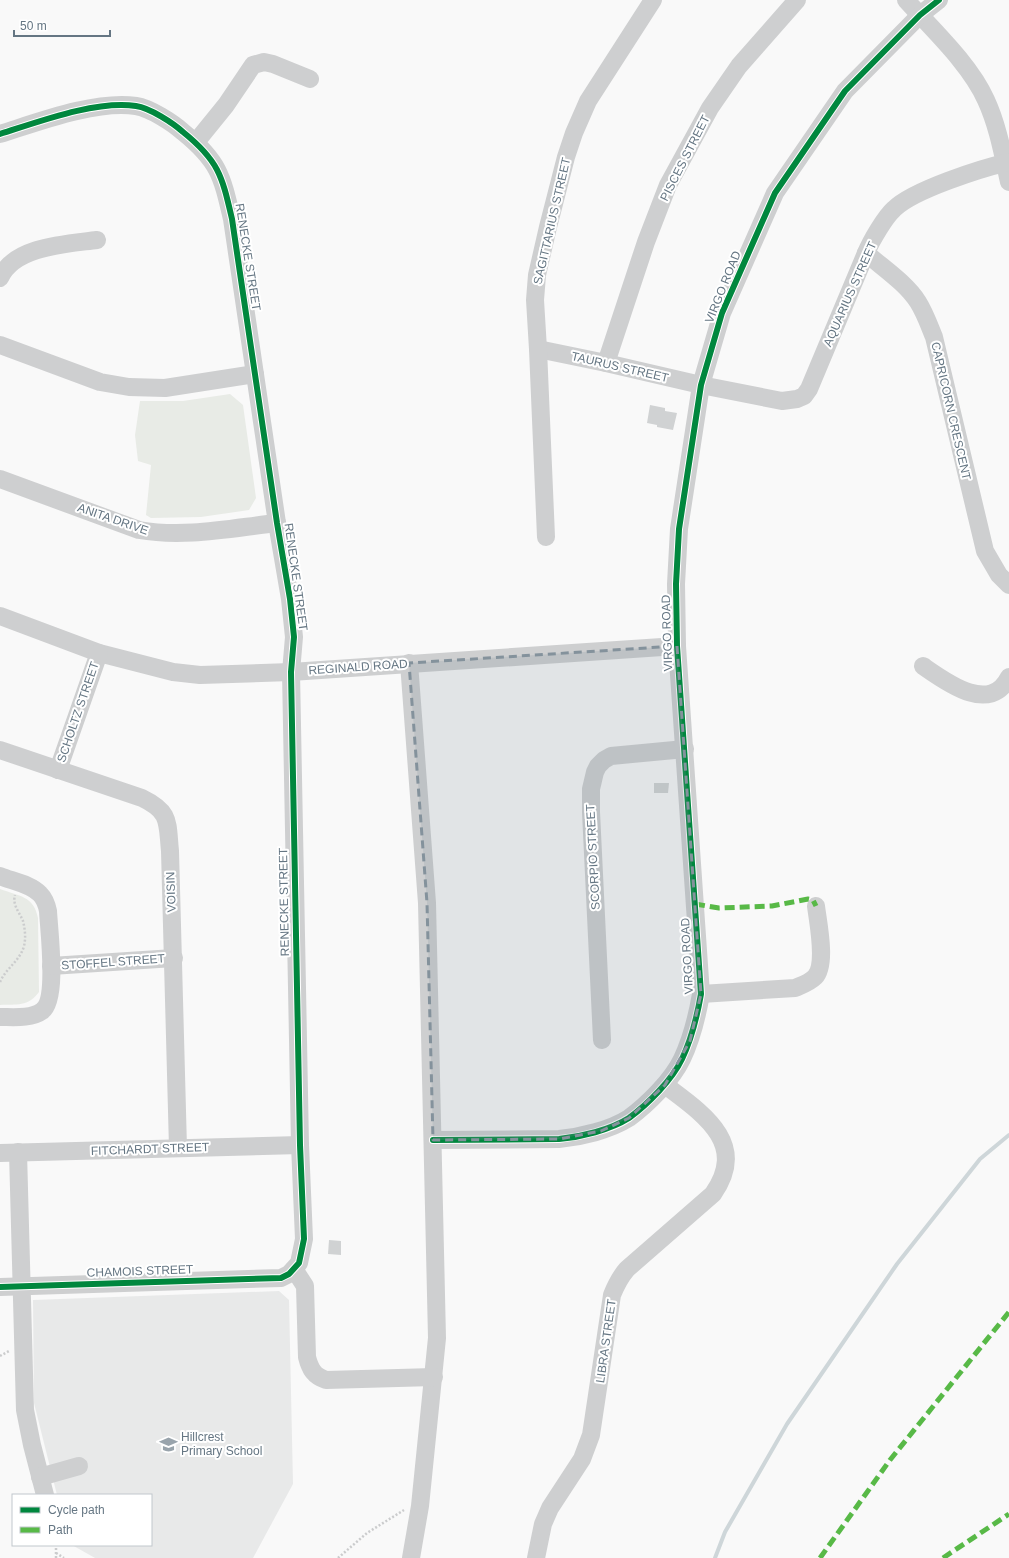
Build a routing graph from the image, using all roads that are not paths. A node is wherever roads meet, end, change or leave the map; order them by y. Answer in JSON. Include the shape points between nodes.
{"nodes":[{"id":1,"x":653,"y":0,"type":"edge"},
{"id":2,"x":797,"y":0,"type":"edge"},
{"id":3,"x":906,"y":0,"type":"edge"},
{"id":4,"x":939,"y":0,"type":"edge"},
{"id":5,"x":920,"y":15,"type":"junction"},
{"id":6,"x":310,"y":79,"type":"dead end"},
{"id":7,"x":0,"y":134,"type":"edge"},
{"id":8,"x":196,"y":142,"type":"junction"},
{"id":9,"x":1007,"y":162,"type":"edge"},
{"id":10,"x":1009,"y":182,"type":"edge"},
{"id":11,"x":97,"y":240,"type":"dead end"},
{"id":12,"x":866,"y":252,"type":"junction"},
{"id":13,"x":0,"y":278,"type":"edge"},
{"id":14,"x":0,"y":345,"type":"edge"},
{"id":15,"x":538,"y":349,"type":"junction"},
{"id":16,"x":606,"y":363,"type":"junction"},
{"id":17,"x":255,"y":374,"type":"junction"},
{"id":18,"x":701,"y":385,"type":"junction"},
{"id":19,"x":0,"y":479,"type":"edge"},
{"id":20,"x":277,"y":523,"type":"junction"},
{"id":21,"x":546,"y":537,"type":"dead end"},
{"id":22,"x":1009,"y":585,"type":"edge"},
{"id":23,"x":0,"y":616,"type":"edge"},
{"id":24,"x":677,"y":646,"type":"junction"},
{"id":25,"x":99,"y":653,"type":"junction"},
{"id":26,"x":409,"y":663,"type":"junction"},
{"id":27,"x":923,"y":666,"type":"dead end"},
{"id":28,"x":291,"y":672,"type":"junction"},
{"id":29,"x":1009,"y":677,"type":"edge"},
{"id":30,"x":685,"y":749,"type":"junction"},
{"id":31,"x":0,"y":750,"type":"edge"},
{"id":32,"x":58,"y":770,"type":"junction"},
{"id":33,"x":0,"y":876,"type":"edge"},
{"id":34,"x":816,"y":906,"type":"dead end"},
{"id":35,"x":174,"y":958,"type":"junction"},
{"id":36,"x":52,"y":966,"type":"junction"},
{"id":37,"x":701,"y":994,"type":"junction"},
{"id":38,"x":0,"y":1018,"type":"edge"},
{"id":39,"x":602,"y":1040,"type":"dead end"},
{"id":40,"x":665,"y":1085,"type":"junction"},
{"id":41,"x":434,"y":1140,"type":"junction"},
{"id":42,"x":300,"y":1145,"type":"junction"},
{"id":43,"x":178,"y":1148,"type":"junction"},
{"id":44,"x":18,"y":1152,"type":"junction"},
{"id":45,"x":0,"y":1153,"type":"edge"},
{"id":46,"x":288,"y":1273,"type":"junction"},
{"id":47,"x":22,"y":1286,"type":"junction"},
{"id":48,"x":0,"y":1287,"type":"edge"},
{"id":49,"x":434,"y":1377,"type":"junction"},
{"id":50,"x":79,"y":1466,"type":"dead end"},
{"id":51,"x":40,"y":1477,"type":"junction"},
{"id":52,"x":45,"y":1494,"type":"edge"},
{"id":53,"x":411,"y":1558,"type":"edge"},
{"id":54,"x":536,"y":1558,"type":"edge"}],
"edges":[{"from":1,"to":15,"type":"street","name":"SAGITTARIUS STREET","via":[[588,101],[566,157],[537,275],[535,300]]},
{"from":2,"to":16,"type":"street","name":"PISCES STREET","via":[[739,66],[710,108],[668,185],[646,242]]},
{"from":3,"to":5,"type":"street"},
{"from":4,"to":5,"type":"street","name":"VIRGO ROAD"},
{"from":5,"to":9,"type":"street","via":[[954,54],[986,99]]},
{"from":5,"to":18,"type":"street","name":"VIRGO ROAD","via":[[845,91],[775,193],[722,313]]},
{"from":6,"to":8,"type":"street","via":[[273,64],[264,62],[253,65],[226,105]]},
{"from":7,"to":8,"type":"street","name":"RENECKE STREET","via":[[62,115],[106,106],[137,106],[170,121]]},
{"from":8,"to":17,"type":"street","name":"RENECKE STREET","via":[[212,160],[224,184],[232,219]]},
{"from":9,"to":10,"type":"street"},
{"from":9,"to":12,"type":"street","name":"AQUARIUS STREET","via":[[947,181],[905,200],[893,209]]},
{"from":11,"to":13,"type":"street","via":[[51,246],[31,252],[12,262]]},
{"from":12,"to":18,"type":"street","name":"AQUARIUS STREET","via":[[804,396],[782,401]]},
{"from":12,"to":22,"type":"street","name":"CAPRICORN CRESCENT","via":[[906,287],[925,314],[934,337],[985,551],[999,575]]},
{"from":14,"to":17,"type":"street","via":[[100,382],[130,387],[172,387]]},
{"from":15,"to":16,"type":"street","name":"TAURUS STREET"},
{"from":15,"to":21,"type":"street","name":"SAGITTARIUS STREET"},
{"from":16,"to":18,"type":"street","name":"TAURUS STREET"},
{"from":17,"to":20,"type":"street","name":"RENECKE STREET"},
{"from":18,"to":24,"type":"street","name":"VIRGO ROAD","via":[[679,529],[676,584]]},
{"from":19,"to":20,"type":"street","name":"ANITA DRIVE","via":[[139,530],[157,533],[186,534]]},
{"from":20,"to":28,"type":"street","name":"RENECKE STREET","via":[[294,637]]},
{"from":23,"to":25,"type":"street","name":"REGINALD ROAD"},
{"from":24,"to":26,"type":"street","name":"REGINALD ROAD"},
{"from":24,"to":30,"type":"street","name":"VIRGO ROAD"},
{"from":25,"to":28,"type":"street","name":"REGINALD ROAD","via":[[173,672],[200,675]]},
{"from":25,"to":32,"type":"street","name":"SCHOLTZ STREET"},
{"from":26,"to":28,"type":"street","name":"REGINALD ROAD"},
{"from":26,"to":41,"type":"street","via":[[427,903]]},
{"from":27,"to":29,"type":"street","via":[[940,679],[963,691],[980,695],[999,690]]},
{"from":28,"to":42,"type":"street","name":"RENECKE STREET"},
{"from":30,"to":37,"type":"street","name":"VIRGO ROAD"},
{"from":30,"to":39,"type":"street","name":"SCORPIO STREET","via":[[611,756],[598,766],[595,772],[591,789],[591,812]]},
{"from":31,"to":32,"type":"street","name":"VOISIN"},
{"from":32,"to":35,"type":"street","name":"VOISIN","via":[[142,798],[160,808],[166,818],[170,851]]},
{"from":33,"to":36,"type":"street","via":[[31,888],[40,894],[46,903]]},
{"from":34,"to":37,"type":"street","via":[[821,944],[819,968],[816,976],[808,983],[795,988]]},
{"from":35,"to":36,"type":"street","name":"STOFFEL STREET"},
{"from":35,"to":43,"type":"street","name":"VOISIN"},
{"from":36,"to":38,"type":"street","via":[[50,997],[44,1010],[31,1016]]},
{"from":37,"to":40,"type":"street","name":"VIRGO ROAD","via":[[690,1041],[682,1060]]},
{"from":40,"to":41,"type":"street","name":"VIRGO ROAD","via":[[629,1118],[579,1137]]},
{"from":40,"to":54,"type":"street","name":"LIBRA STREET","via":[[701,1112],[713,1127],[725,1146],[724,1172],[713,1194],[627,1269],[616,1285],[612,1295],[591,1435],[582,1460],[543,1524]]},
{"from":41,"to":49,"type":"street","via":[[437,1338]]},
{"from":42,"to":43,"type":"street","name":"FITCHARDT STREET"},
{"from":42,"to":46,"type":"street","name":"RENECKE STREET","via":[[304,1239],[299,1263]]},
{"from":43,"to":44,"type":"street","name":"FITCHARDT STREET"},
{"from":44,"to":45,"type":"street","name":"FITCHARDT STREET"},
{"from":44,"to":47,"type":"street"},
{"from":46,"to":47,"type":"street","name":"CHAMOIS STREET"},
{"from":46,"to":49,"type":"street","via":[[304,1286],[307,1357],[309,1366],[317,1376],[326,1380]]},
{"from":47,"to":48,"type":"street","name":"CHAMOIS STREET"},
{"from":47,"to":51,"type":"street","via":[[25,1410]]},
{"from":49,"to":53,"type":"street","via":[[420,1506]]},
{"from":50,"to":51,"type":"street"},
{"from":51,"to":52,"type":"street"}]}
